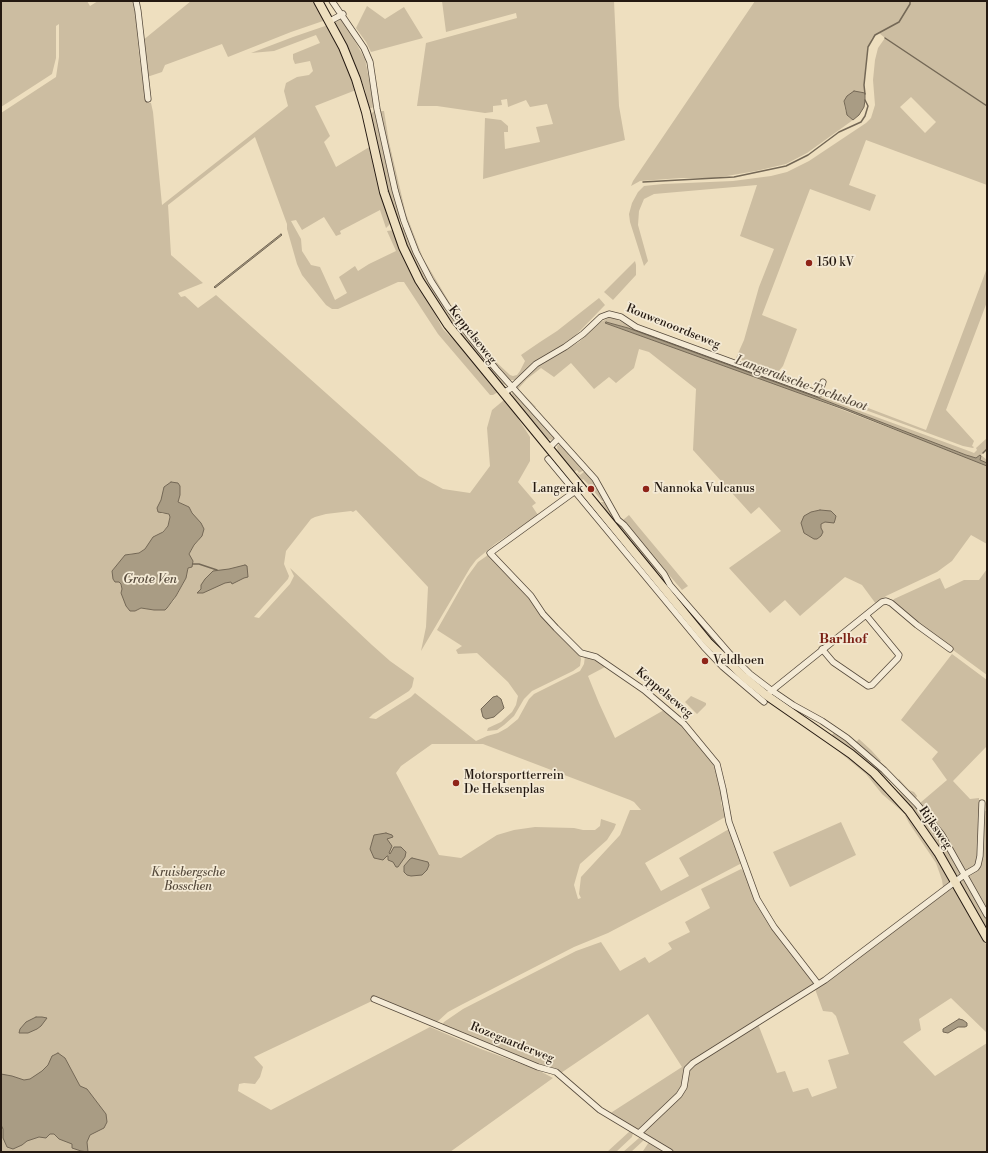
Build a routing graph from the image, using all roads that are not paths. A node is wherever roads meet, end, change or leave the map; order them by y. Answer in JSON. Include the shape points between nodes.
{"nodes":[{"id":1,"x":136,"y":1,"type":"edge"},
{"id":2,"x":318,"y":1,"type":"edge"},
{"id":3,"x":332,"y":1,"type":"edge"},
{"id":4,"x":342,"y":14,"type":"junction"},
{"id":5,"x":330,"y":21,"type":"junction"},
{"id":6,"x":148,"y":99,"type":"dead end"},
{"id":7,"x":377,"y":109,"type":"junction"},
{"id":8,"x":366,"y":112,"type":"junction"},
{"id":9,"x":404,"y":221,"type":"junction"},
{"id":10,"x":395,"y":225,"type":"junction"},
{"id":11,"x":823,"y":382,"type":"dead end"},
{"id":12,"x":512,"y":386,"type":"junction"},
{"id":13,"x":503,"y":393,"type":"junction"},
{"id":14,"x":558,"y":439,"type":"junction"},
{"id":15,"x":549,"y":448,"type":"junction"},
{"id":16,"x":548,"y":458,"type":"dead end"},
{"id":17,"x":578,"y":489,"type":"junction"},
{"id":18,"x":866,"y":615,"type":"junction"},
{"id":19,"x":822,"y":649,"type":"junction"},
{"id":20,"x":950,"y":649,"type":"dead end"},
{"id":21,"x":767,"y":696,"type":"junction"},
{"id":22,"x":834,"y":729,"type":"junction"},
{"id":23,"x":828,"y":737,"type":"junction"},
{"id":24,"x":890,"y":791,"type":"joint"},
{"id":25,"x":982,"y":803,"type":"dead end"},
{"id":26,"x":917,"y":804,"type":"joint"},
{"id":27,"x":964,"y":875,"type":"junction"},
{"id":28,"x":956,"y":882,"type":"junction"},
{"id":29,"x":987,"y":915,"type":"edge"},
{"id":30,"x":987,"y":938,"type":"edge"},
{"id":31,"x":818,"y":984,"type":"junction"},
{"id":32,"x":374,"y":999,"type":"dead end"},
{"id":33,"x":638,"y":1133,"type":"junction"},
{"id":34,"x":670,"y":1152,"type":"edge"}],
"edges":[{"from":1,"to":6,"type":"street"},
{"from":2,"to":5,"type":"main road","name":"Keppelseweg"},
{"from":3,"to":4,"type":"street","name":"Keppelseweg"},
{"from":4,"to":5,"type":"street"},
{"from":4,"to":7,"type":"street","name":"Keppelseweg","via":[[370,62]]},
{"from":5,"to":8,"type":"main road","name":"Keppelseweg","via":[[343,47]]},
{"from":7,"to":8,"type":"street"},
{"from":7,"to":9,"type":"street","name":"Keppelseweg"},
{"from":8,"to":10,"type":"main road","name":"Keppelseweg","via":[[384,192]]},
{"from":9,"to":10,"type":"street"},
{"from":9,"to":12,"type":"street","name":"Keppelseweg","via":[[419,257],[447,306]]},
{"from":10,"to":13,"type":"main road","name":"Keppelseweg","via":[[403,247],[432,302],[448,326]]},
{"from":11,"to":12,"type":"street","name":"Rouwenoordseweg","via":[[819,394],[610,314],[601,318],[565,348],[536,364]]},
{"from":12,"to":13,"type":"street","name":"Rouwenoordseweg"},
{"from":12,"to":14,"type":"street","name":"Keppelseweg"},
{"from":13,"to":15,"type":"main road","name":"Keppelseweg"},
{"from":14,"to":15,"type":"street"},
{"from":14,"to":21,"type":"street","name":"Keppelseweg","via":[[594,479],[618,520],[664,574],[670,585]]},
{"from":15,"to":17,"type":"main road","name":"Keppelseweg"},
{"from":16,"to":17,"type":"street","name":"Keppelseweg"},
{"from":17,"to":21,"type":"main road","name":"Keppelseweg","via":[[720,659]]},
{"from":17,"to":31,"type":"street","name":"Keppelseweg","via":[[490,553],[581,653],[596,657],[644,690],[684,724],[717,764],[729,822],[757,899],[774,927]]},
{"from":18,"to":19,"type":"street"},
{"from":18,"to":19,"type":"street","via":[[899,654],[872,685],[868,686],[832,662]]},
{"from":18,"to":20,"type":"street","via":[[886,601]]},
{"from":19,"to":21,"type":"street"},
{"from":21,"to":22,"type":"street","name":"Keppelseweg","via":[[793,705]]},
{"from":21,"to":23,"type":"main road","name":"Keppelseweg"},
{"from":22,"to":23,"type":"street"},
{"from":22,"to":26,"type":"street","name":"Keppelseweg","via":[[866,753]]},
{"from":23,"to":24,"type":"main road","name":"Keppelseweg","via":[[874,773]]},
{"from":24,"to":28,"type":"main road","name":"Rijksweg","via":[[924,831]]},
{"from":25,"to":27,"type":"street","via":[[978,865]]},
{"from":26,"to":27,"type":"street","name":"Rijksweg","via":[[942,835]]},
{"from":27,"to":28,"type":"street"},
{"from":27,"to":29,"type":"street","name":"Rijksweg"},
{"from":28,"to":30,"type":"main road","name":"Rijksweg"},
{"from":28,"to":31,"type":"street"},
{"from":31,"to":33,"type":"street","via":[[693,1064],[687,1069],[684,1087],[679,1095]]},
{"from":32,"to":33,"type":"street","name":"Rozegaarderweg","via":[[538,1067],[556,1072],[600,1110]]},
{"from":33,"to":34,"type":"street","name":"Rozegaarderweg"}]}
